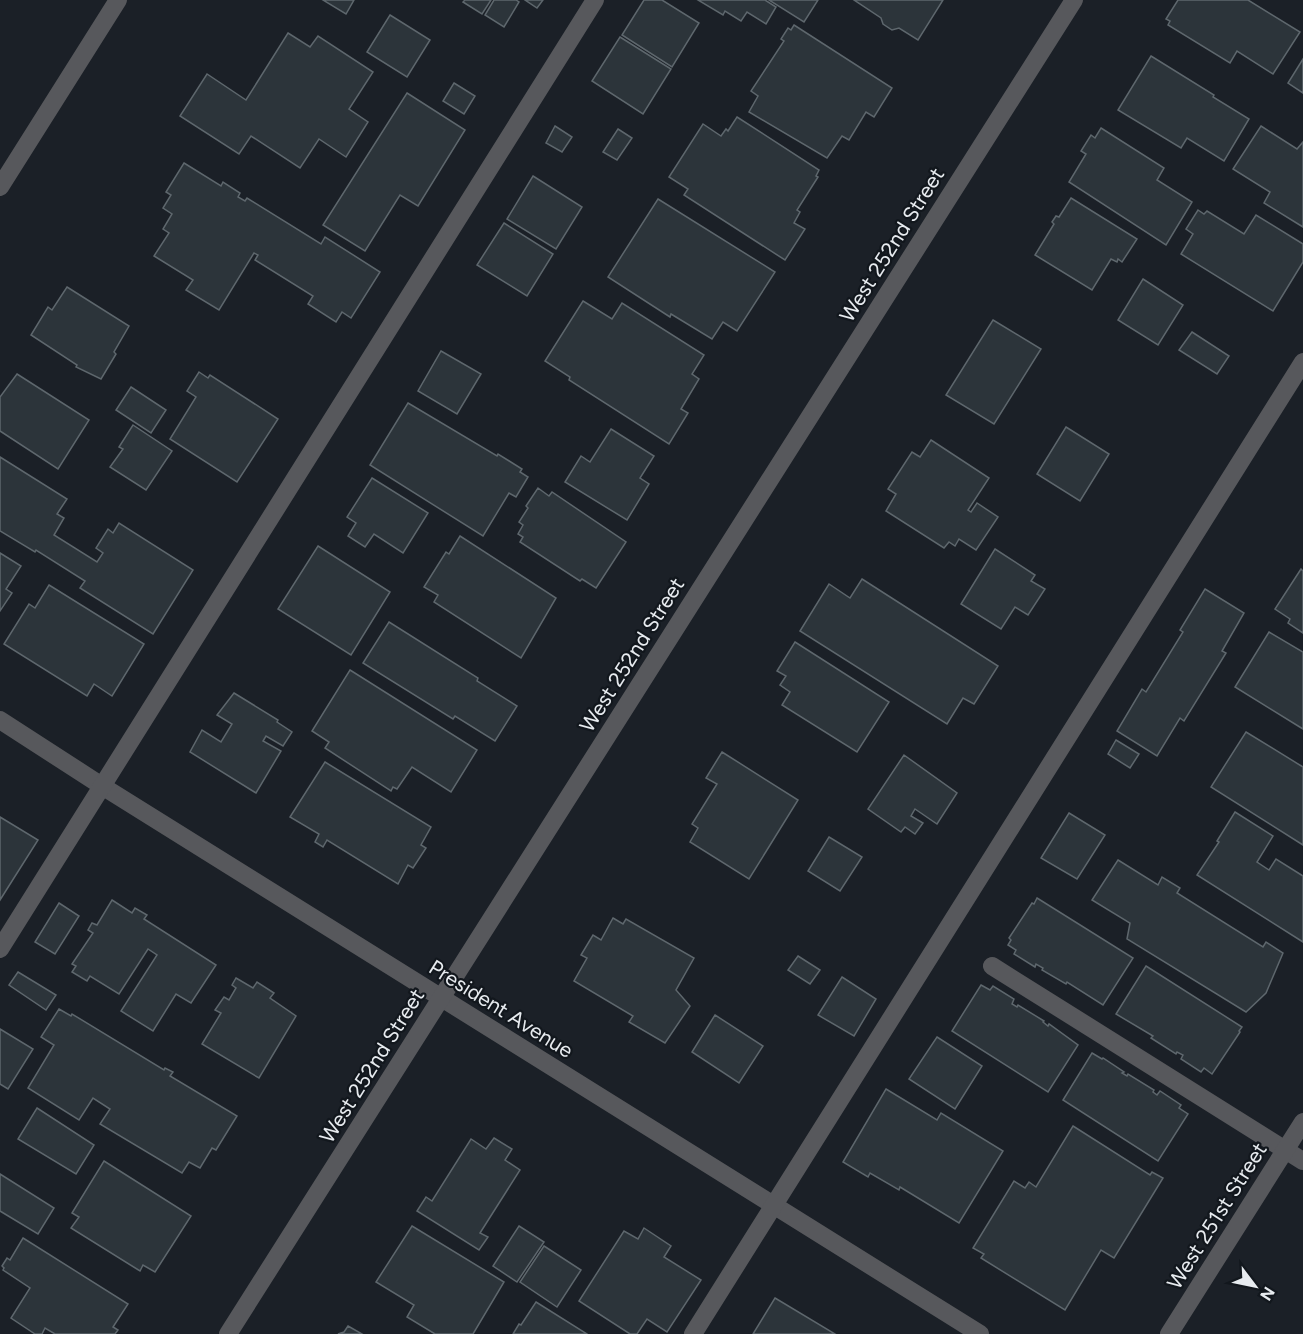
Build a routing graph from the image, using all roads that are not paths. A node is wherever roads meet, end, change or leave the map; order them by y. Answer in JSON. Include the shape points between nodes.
{"nodes":[{"id":1,"x":118,"y":0,"type":"edge"},
{"id":2,"x":595,"y":0,"type":"edge"},
{"id":3,"x":1074,"y":0,"type":"edge"},
{"id":4,"x":0,"y":186,"type":"edge"},
{"id":5,"x":1303,"y":362,"type":"edge"},
{"id":6,"x":0,"y":720,"type":"edge"},
{"id":7,"x":102,"y":786,"type":"junction"},
{"id":8,"x":0,"y":949,"type":"edge"},
{"id":9,"x":992,"y":966,"type":"dead end"},
{"id":10,"x":442,"y":998,"type":"junction"},
{"id":11,"x":1303,"y":1122,"type":"edge"},
{"id":12,"x":1285,"y":1150,"type":"junction"},
{"id":13,"x":1303,"y":1161,"type":"edge"},
{"id":14,"x":774,"y":1205,"type":"junction"},
{"id":15,"x":228,"y":1334,"type":"edge"},
{"id":16,"x":693,"y":1334,"type":"edge"},
{"id":17,"x":980,"y":1334,"type":"edge"},
{"id":18,"x":1169,"y":1334,"type":"edge"}],
"edges":[{"from":1,"to":4,"type":"street"},
{"from":2,"to":7,"type":"street"},
{"from":3,"to":10,"type":"street","name":"West 252nd Street"},
{"from":5,"to":14,"type":"street"},
{"from":6,"to":7,"type":"street","name":"President Avenue"},
{"from":7,"to":8,"type":"street"},
{"from":7,"to":10,"type":"street","name":"President Avenue"},
{"from":9,"to":12,"type":"street"},
{"from":10,"to":14,"type":"street","name":"President Avenue"},
{"from":10,"to":15,"type":"street","name":"West 252nd Street"},
{"from":11,"to":12,"type":"street","name":"West 251st Street"},
{"from":12,"to":13,"type":"street"},
{"from":12,"to":18,"type":"street","name":"West 251st Street"},
{"from":14,"to":16,"type":"street"},
{"from":14,"to":17,"type":"street","name":"President Avenue"}]}
